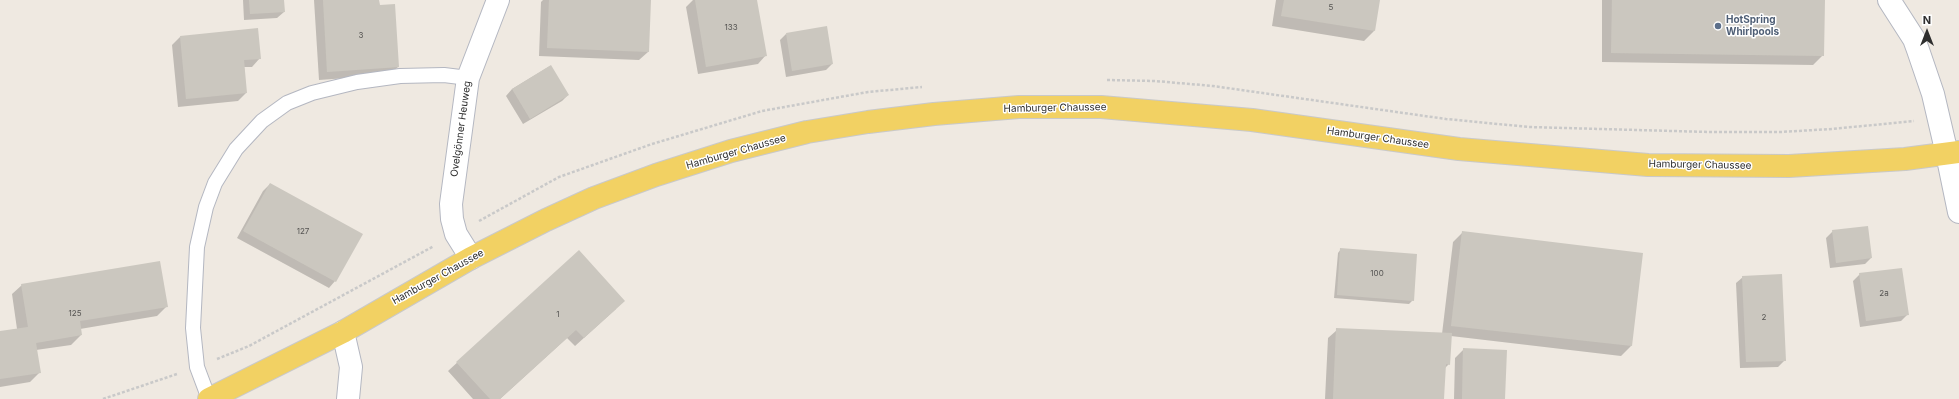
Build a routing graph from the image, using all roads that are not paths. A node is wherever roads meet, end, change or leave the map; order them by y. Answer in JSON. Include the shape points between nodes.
{"nodes":[{"id":1,"x":498,"y":0,"type":"edge"},
{"id":2,"x":1890,"y":0,"type":"edge"},
{"id":3,"x":468,"y":78,"type":"junction"},
{"id":4,"x":1953,"y":153,"type":"edge"},
{"id":5,"x":1959,"y":212,"type":"edge"},
{"id":6,"x":471,"y":258,"type":"junction"},
{"id":7,"x":342,"y":332,"type":"junction"},
{"id":8,"x":209,"y":399,"type":"edge"},
{"id":9,"x":348,"y":399,"type":"edge"}],
"edges":[{"from":1,"to":3,"type":"street","name":"Ovelgönner Heuweg"},
{"from":2,"to":4,"type":"street","via":[[1914,39],[1939,119]]},
{"from":3,"to":6,"type":"street","name":"Ovelgönner Heuweg","via":[[451,204],[456,234]]},
{"from":3,"to":8,"type":"lane","via":[[400,76],[357,82],[312,93],[287,103],[262,121],[236,148],[215,183],[206,207],[197,248],[194,328],[197,367]]},
{"from":4,"to":5,"type":"street"},
{"from":4,"to":6,"type":"main road","name":"Hamburger Chaussee","via":[[1905,159],[1789,166],[1648,164],[1459,149],[1178,112],[1100,107],[1019,107],[868,122],[807,132],[731,151],[594,198]]},
{"from":6,"to":7,"type":"main road","name":"Hamburger Chaussee"},
{"from":7,"to":8,"type":"main road","name":"Hamburger Chaussee"},
{"from":7,"to":9,"type":"street","via":[[351,367]]}]}
